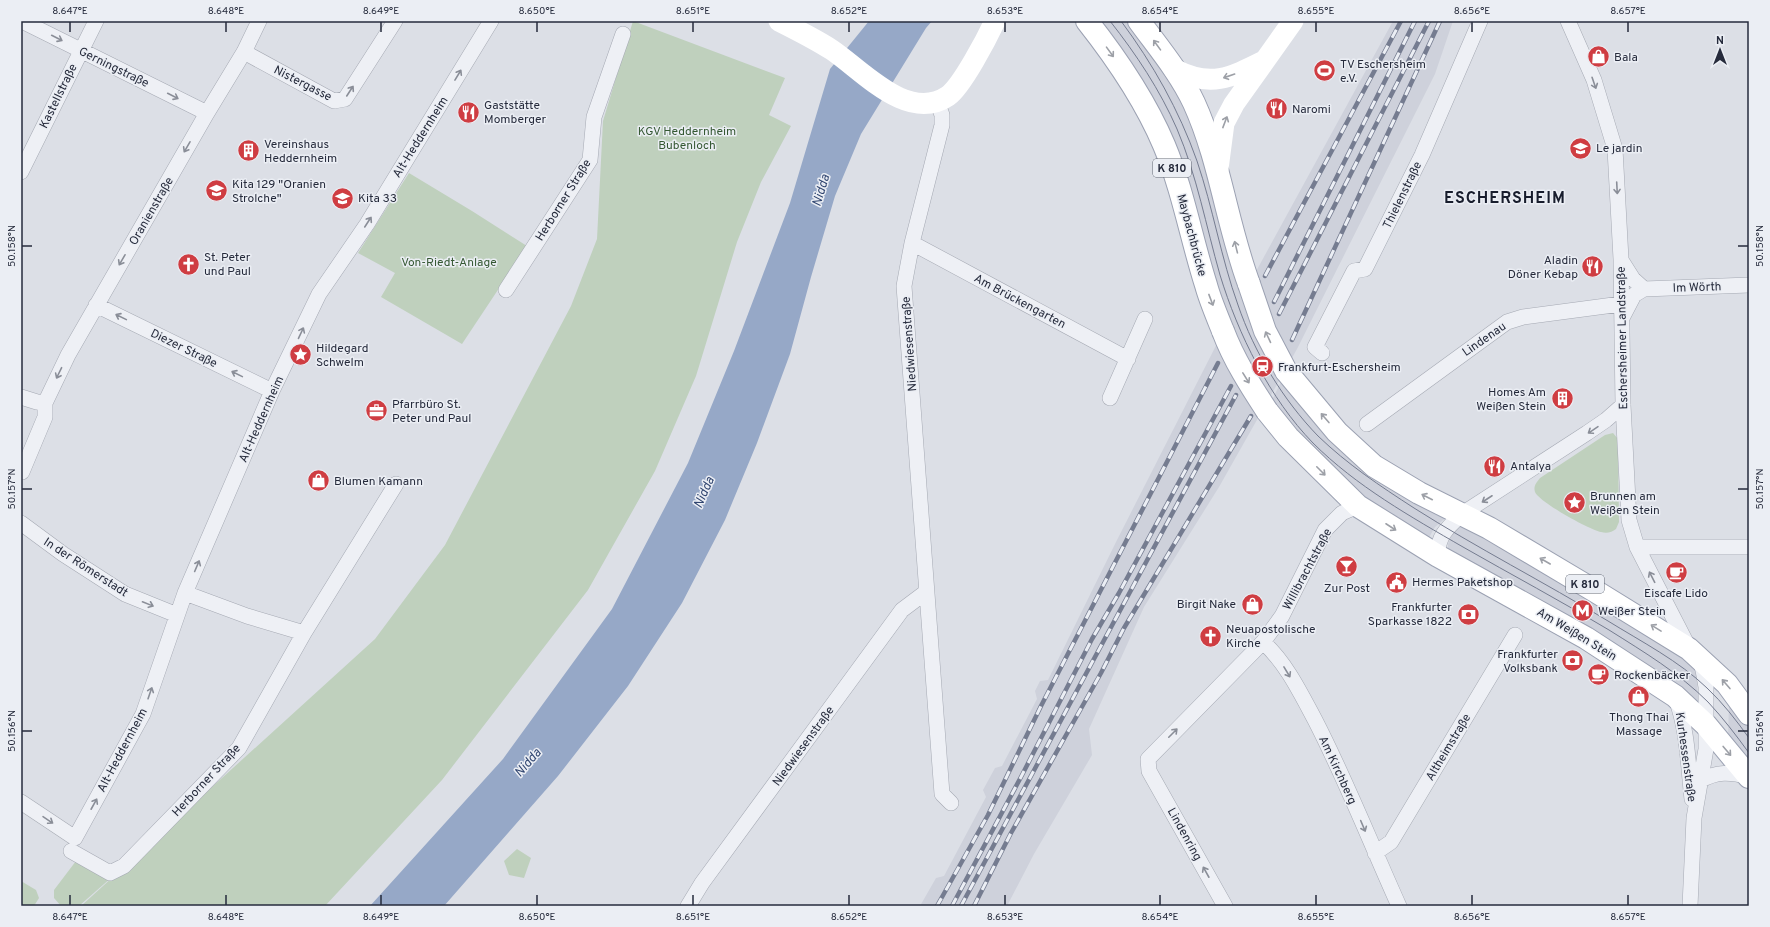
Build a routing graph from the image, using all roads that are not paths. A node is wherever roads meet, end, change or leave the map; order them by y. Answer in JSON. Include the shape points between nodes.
{"nodes":[{"id":1,"x":22,"y":21,"type":"edge"},
{"id":2,"x":96,"y":21,"type":"edge"},
{"id":3,"x":259,"y":21,"type":"edge"},
{"id":4,"x":395,"y":21,"type":"edge"},
{"id":5,"x":491,"y":21,"type":"edge"},
{"id":6,"x":995,"y":21,"type":"edge"},
{"id":7,"x":1087,"y":21,"type":"edge"},
{"id":8,"x":1139,"y":21,"type":"edge"},
{"id":9,"x":1293,"y":21,"type":"edge"},
{"id":10,"x":1480,"y":21,"type":"edge"},
{"id":11,"x":1568,"y":21,"type":"edge"},
{"id":12,"x":792,"y":23,"type":"edge"},
{"id":13,"x":623,"y":34,"type":"dead end"},
{"id":14,"x":81,"y":51,"type":"junction"},
{"id":15,"x":244,"y":52,"type":"junction"},
{"id":16,"x":1265,"y":61,"type":"junction"},
{"id":17,"x":1174,"y":69,"type":"junction"},
{"id":18,"x":937,"y":102,"type":"junction"},
{"id":19,"x":207,"y":113,"type":"junction"},
{"id":20,"x":21,"y":172,"type":"edge"},
{"id":21,"x":1218,"y":174,"type":"junction"},
{"id":22,"x":912,"y":243,"type":"junction"},
{"id":23,"x":1621,"y":259,"type":"junction"},
{"id":24,"x":1749,"y":285,"type":"edge"},
{"id":25,"x":1644,"y":289,"type":"junction"},
{"id":26,"x":506,"y":290,"type":"dead end"},
{"id":27,"x":96,"y":305,"type":"junction"},
{"id":28,"x":1622,"y":311,"type":"junction"},
{"id":29,"x":1145,"y":319,"type":"dead end"},
{"id":30,"x":1322,"y":353,"type":"dead end"},
{"id":31,"x":1128,"y":360,"type":"junction"},
{"id":32,"x":272,"y":392,"type":"junction"},
{"id":33,"x":21,"y":397,"type":"edge"},
{"id":34,"x":1110,"y":398,"type":"dead end"},
{"id":35,"x":45,"y":403,"type":"junction"},
{"id":36,"x":1623,"y":405,"type":"junction"},
{"id":37,"x":1267,"y":411,"type":"joint"},
{"id":38,"x":1367,"y":424,"type":"dead end"},
{"id":39,"x":22,"y":472,"type":"dead end"},
{"id":40,"x":396,"y":484,"type":"dead end"},
{"id":41,"x":1358,"y":506,"type":"junction"},
{"id":42,"x":1462,"y":514,"type":"junction"},
{"id":43,"x":21,"y":523,"type":"edge"},
{"id":44,"x":1637,"y":547,"type":"junction"},
{"id":45,"x":1749,"y":547,"type":"edge"},
{"id":46,"x":1438,"y":556,"type":"junction"},
{"id":47,"x":926,"y":592,"type":"junction"},
{"id":48,"x":185,"y":593,"type":"junction"},
{"id":49,"x":177,"y":615,"type":"junction"},
{"id":50,"x":304,"y":633,"type":"junction"},
{"id":51,"x":1515,"y":635,"type":"dead end"},
{"id":52,"x":1263,"y":642,"type":"junction"},
{"id":53,"x":1694,"y":653,"type":"junction"},
{"id":54,"x":1675,"y":696,"type":"junction"},
{"id":55,"x":1749,"y":714,"type":"edge"},
{"id":56,"x":1706,"y":725,"type":"junction"},
{"id":57,"x":1148,"y":762,"type":"joint"},
{"id":58,"x":1749,"y":777,"type":"edge"},
{"id":59,"x":1700,"y":781,"type":"junction"},
{"id":60,"x":21,"y":802,"type":"edge"},
{"id":61,"x":951,"y":803,"type":"dead end"},
{"id":62,"x":1694,"y":818,"type":"junction"},
{"id":63,"x":73,"y":845,"type":"junction"},
{"id":64,"x":1375,"y":853,"type":"junction"},
{"id":65,"x":688,"y":906,"type":"edge"},
{"id":66,"x":1225,"y":906,"type":"edge"},
{"id":67,"x":1399,"y":906,"type":"edge"},
{"id":68,"x":1690,"y":906,"type":"edge"}],
"edges":[{"from":1,"to":14,"type":"street","name":"Gerningstraße","one_way":true},
{"from":2,"to":14,"type":"street","name":"Kastellstraße"},
{"from":3,"to":15,"type":"street","name":"Oranienstraße"},
{"from":15,"to":4,"type":"street","name":"Nistergasse","one_way":true,"via":[[334,101],[345,99]]},
{"from":32,"to":5,"type":"street","name":"Alt-Heddernheim","one_way":true,"via":[[319,294],[367,224]]},
{"from":6,"to":18,"type":"street","via":[[981,49],[958,84],[950,95]]},
{"from":7,"to":37,"type":"main road","name":"Maybachbrücke","number":"K 810","one_way":true,"bridge":true,"via":[[1121,67],[1146,108],[1164,145],[1178,183],[1206,286],[1230,350]]},
{"from":17,"to":8,"type":"main road","number":"K 810","one_way":true},
{"from":9,"to":16,"type":"street"},
{"from":10,"to":30,"type":"street","name":"Thielenstraße","via":[[1422,155],[1365,269],[1354,271],[1315,347]]},
{"from":11,"to":23,"type":"street","name":"Eschersheimer Landstraße","one_way":true,"via":[[1594,80],[1615,149]]},
{"from":12,"to":18,"type":"street","via":[[890,94],[916,103]]},
{"from":13,"to":26,"type":"street","name":"Herborner Straße","via":[[594,117],[590,160]]},
{"from":14,"to":19,"type":"street","name":"Gerningstraße","one_way":true},
{"from":14,"to":20,"type":"street","name":"Kastellstraße"},
{"from":15,"to":19,"type":"street","name":"Oranienstraße"},
{"from":16,"to":17,"type":"street","one_way":true,"via":[[1221,79],[1201,80]]},
{"from":21,"to":16,"type":"street","one_way":true,"via":[[1224,123],[1234,104]]},
{"from":17,"to":21,"type":"main road","number":"K 810","via":[[1193,102]]},
{"from":18,"to":22,"type":"street","name":"Niedwiesenstraße","via":[[942,115],[942,126]]},
{"from":19,"to":27,"type":"street","name":"Oranienstraße","one_way":true},
{"from":42,"to":21,"type":"main road","number":"K 810","one_way":true,"bridge":true,"via":[[1419,493],[1374,466],[1337,432],[1286,371],[1265,331],[1238,255]]},
{"from":22,"to":31,"type":"street","name":"Am Brückengarten"},
{"from":22,"to":47,"type":"street","name":"Niedwiesenstraße","via":[[904,286]]},
{"from":23,"to":25,"type":"street","via":[[1633,280]]},
{"from":23,"to":28,"type":"street","name":"Eschersheimer Landstraße"},
{"from":24,"to":25,"type":"street","name":"Im Wörth"},
{"from":25,"to":28,"type":"street","via":[[1634,296]]},
{"from":32,"to":27,"type":"street","name":"Diezer Straße","one_way":true},
{"from":27,"to":35,"type":"street","name":"Oranienstraße","one_way":true},
{"from":28,"to":36,"type":"street","name":"Eschersheimer Landstraße"},
{"from":28,"to":38,"type":"street","name":"Lindenau","via":[[1523,317],[1507,322]]},
{"from":29,"to":31,"type":"street"},
{"from":31,"to":34,"type":"street"},
{"from":48,"to":32,"type":"street","name":"Alt-Heddernheim","one_way":true},
{"from":33,"to":35,"type":"street"},
{"from":35,"to":39,"type":"street","name":"Oranienstraße","via":[[45,417]]},
{"from":36,"to":42,"type":"street","one_way":true,"via":[[1587,433]]},
{"from":36,"to":44,"type":"street","name":"Eschersheimer Landstraße","via":[[1630,520]]},
{"from":37,"to":41,"type":"main road","name":"Am Weißen Stein","number":"K 810","one_way":true,"via":[[1288,437]]},
{"from":40,"to":50,"type":"street","name":"Herborner Straße"},
{"from":41,"to":46,"type":"main road","name":"Am Weißen Stein","number":"K 810","one_way":true},
{"from":41,"to":52,"type":"street","name":"Willibrachtstraße","via":[[1342,513],[1325,530],[1282,616]]},
{"from":42,"to":46,"type":"street","via":[[1446,528],[1438,548]]},
{"from":53,"to":42,"type":"main road","number":"K 810","one_way":true,"via":[[1595,590]]},
{"from":43,"to":49,"type":"street","name":"In der Römerstadt","one_way":true,"via":[[125,594]]},
{"from":44,"to":45,"type":"street"},
{"from":53,"to":44,"type":"street","name":"Eschersheimer Landstraße","one_way":true},
{"from":46,"to":54,"type":"main road","name":"Am Weißen Stein","number":"K 810","via":[[1586,638]]},
{"from":47,"to":61,"type":"street","name":"Niedwiesenstraße","via":[[942,794]]},
{"from":47,"to":65,"type":"street","name":"Niedwiesenstraße","via":[[902,610],[702,883]]},
{"from":48,"to":49,"type":"street","name":"Alt-Heddernheim"},
{"from":48,"to":50,"type":"street","via":[[246,616]]},
{"from":63,"to":49,"type":"street","name":"Alt-Heddernheim","one_way":true,"via":[[143,714]]},
{"from":50,"to":63,"type":"street","name":"Herborner Straße","via":[[239,748],[124,866],[110,872]]},
{"from":51,"to":64,"type":"street","name":"Altheimstraße","via":[[1391,842]]},
{"from":57,"to":52,"type":"street","name":"Willibrachtstraße","one_way":true,"via":[[1150,756]]},
{"from":52,"to":64,"type":"street","name":"Am Kirchberg","one_way":true,"via":[[1277,655],[1302,696],[1331,752]]},
{"from":55,"to":53,"type":"main road","name":"Eschersheimer Landstraße","number":"K 810","one_way":true,"via":[[1726,684]]},
{"from":53,"to":56,"type":"street","name":"Eschersheimer Landstraße","via":[[1704,670]]},
{"from":54,"to":56,"type":"main road","name":"Am Weißen Stein","number":"K 810"},
{"from":54,"to":62,"type":"street","name":"Kurhessenstraße","via":[[1685,730]]},
{"from":56,"to":58,"type":"main road","number":"K 810","one_way":true},
{"from":56,"to":59,"type":"street","name":"Kurhessenstraße","via":[[1706,749]]},
{"from":66,"to":57,"type":"street","name":"Lindenring","one_way":true,"via":[[1149,771]]},
{"from":58,"to":59,"type":"street","name":"Kurhessenstraße","via":[[1719,773]]},
{"from":59,"to":62,"type":"street","name":"Kurhessenstraße"},
{"from":60,"to":63,"type":"street","one_way":true},
{"from":62,"to":68,"type":"street","name":"Kurhessenstraße"},
{"from":64,"to":67,"type":"street","name":"Am Kirchberg"}]}
